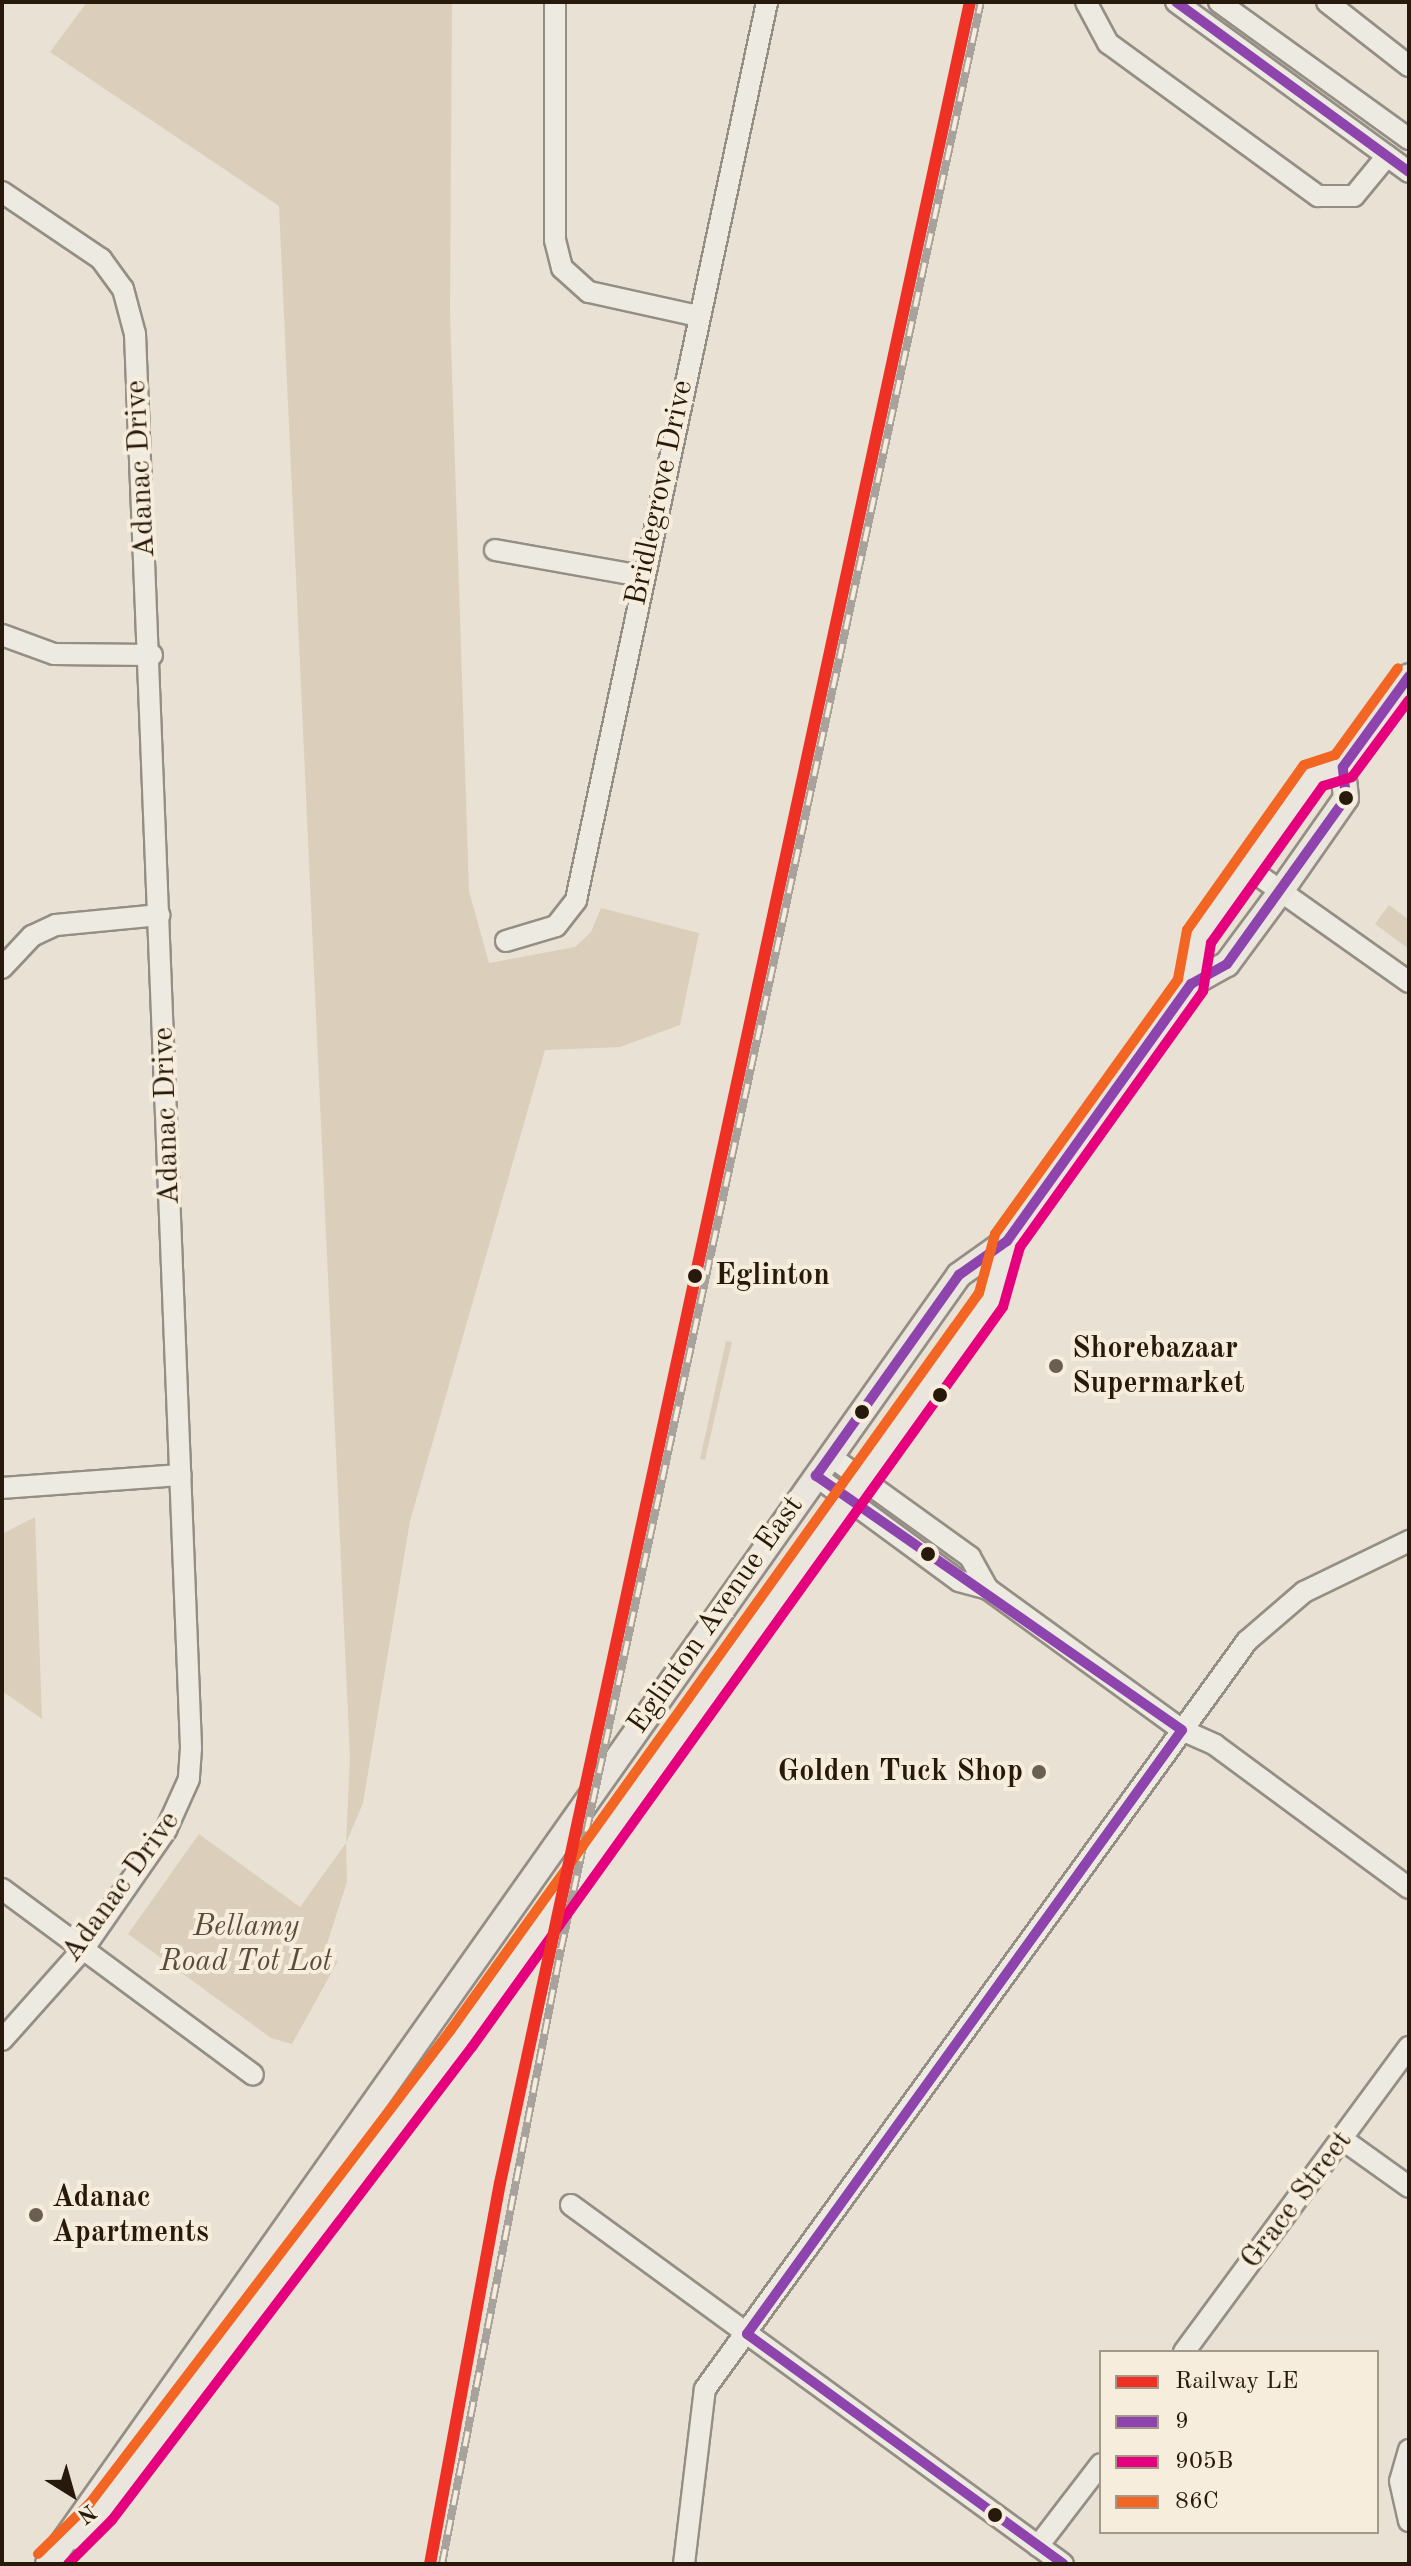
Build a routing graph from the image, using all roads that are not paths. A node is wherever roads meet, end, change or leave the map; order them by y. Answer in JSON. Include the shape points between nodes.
{"nodes":[{"id":1,"x":555,"y":2,"type":"edge"},
{"id":2,"x":767,"y":2,"type":"edge"},
{"id":3,"x":1086,"y":2,"type":"edge"},
{"id":4,"x":1176,"y":2,"type":"edge"},
{"id":5,"x":1219,"y":2,"type":"edge"},
{"id":6,"x":1327,"y":2,"type":"edge"},
{"id":7,"x":1409,"y":66,"type":"edge"},
{"id":8,"x":1409,"y":139,"type":"edge"},
{"id":9,"x":1387,"y":156,"type":"junction"},
{"id":10,"x":1409,"y":172,"type":"edge"},
{"id":11,"x":2,"y":192,"type":"edge"},
{"id":12,"x":698,"y":316,"type":"junction"},
{"id":13,"x":495,"y":550,"type":"dead end"},
{"id":14,"x":641,"y":576,"type":"junction"},
{"id":15,"x":2,"y":635,"type":"edge"},
{"id":16,"x":152,"y":655,"type":"junction"},
{"id":17,"x":1409,"y":676,"type":"edge"},
{"id":18,"x":1343,"y":767,"type":"junction"},
{"id":19,"x":1248,"y":868,"type":"junction"},
{"id":20,"x":1281,"y":891,"type":"junction"},
{"id":21,"x":160,"y":915,"type":"junction"},
{"id":22,"x":506,"y":941,"type":"dead end"},
{"id":23,"x":2,"y":968,"type":"edge"},
{"id":24,"x":1409,"y":982,"type":"edge"},
{"id":25,"x":1191,"y":984,"type":"junction"},
{"id":26,"x":1007,"y":1241,"type":"junction"},
{"id":27,"x":830,"y":1456,"type":"junction"},
{"id":28,"x":181,"y":1475,"type":"junction"},
{"id":29,"x":816,"y":1476,"type":"junction"},
{"id":30,"x":862,"y":1479,"type":"junction"},
{"id":31,"x":2,"y":1488,"type":"edge"},
{"id":32,"x":848,"y":1499,"type":"junction"},
{"id":33,"x":1409,"y":1541,"type":"edge"},
{"id":34,"x":988,"y":1589,"type":"junction"},
{"id":35,"x":1182,"y":1730,"type":"junction"},
{"id":36,"x":1409,"y":1888,"type":"edge"},
{"id":37,"x":2,"y":1889,"type":"edge"},
{"id":38,"x":84,"y":1948,"type":"junction"},
{"id":39,"x":2,"y":2040,"type":"edge"},
{"id":40,"x":1409,"y":2047,"type":"edge"},
{"id":41,"x":253,"y":2075,"type":"dead end"},
{"id":42,"x":1342,"y":2139,"type":"junction"},
{"id":43,"x":1409,"y":2187,"type":"edge"},
{"id":44,"x":571,"y":2205,"type":"dead end"},
{"id":45,"x":747,"y":2334,"type":"junction"},
{"id":46,"x":1185,"y":2350,"type":"edge"},
{"id":47,"x":1409,"y":2450,"type":"edge"},
{"id":48,"x":1099,"y":2467,"type":"edge"},
{"id":49,"x":1409,"y":2521,"type":"edge"},
{"id":50,"x":1038,"y":2546,"type":"junction"},
{"id":51,"x":51,"y":2560,"type":"edge"},
{"id":52,"x":684,"y":2564,"type":"edge"},
{"id":53,"x":1063,"y":2564,"type":"edge"}],
"edges":[{"from":1,"to":12,"type":"street","via":[[555,240],[562,268],[589,292]]},
{"from":2,"to":12,"type":"street","name":"Bridlegrove Drive"},
{"from":3,"to":9,"type":"street","via":[[1108,43],[1318,196],[1354,196]]},
{"from":4,"to":9,"type":"street"},
{"from":5,"to":8,"type":"street"},
{"from":6,"to":7,"type":"street"},
{"from":9,"to":10,"type":"street"},
{"from":11,"to":16,"type":"street","name":"Adanac Drive","via":[[101,259],[126,297],[135,334]]},
{"from":12,"to":14,"type":"street","name":"Bridlegrove Drive"},
{"from":13,"to":14,"type":"street"},
{"from":14,"to":22,"type":"street","name":"Bridlegrove Drive","via":[[576,900],[556,926]]},
{"from":15,"to":16,"type":"street","via":[[54,654]]},
{"from":16,"to":21,"type":"street","name":"Adanac Drive"},
{"from":17,"to":18,"type":"main road","name":"Eglinton Avenue East"},
{"from":18,"to":19,"type":"main road","name":"Eglinton Avenue East","via":[[1315,774]]},
{"from":18,"to":20,"type":"main road","name":"Eglinton Avenue East","via":[[1346,798]]},
{"from":19,"to":20,"type":"street"},
{"from":19,"to":25,"type":"main road","name":"Eglinton Avenue East","via":[[1198,938]]},
{"from":20,"to":24,"type":"street"},
{"from":20,"to":25,"type":"main road","name":"Eglinton Avenue East","via":[[1227,964]]},
{"from":21,"to":23,"type":"street","via":[[56,925],[32,936]]},
{"from":21,"to":28,"type":"street","name":"Adanac Drive"},
{"from":25,"to":26,"type":"main road","name":"Eglinton Avenue East"},
{"from":26,"to":27,"type":"main road","name":"Eglinton Avenue East","via":[[959,1275]]},
{"from":26,"to":30,"type":"main road","name":"Eglinton Avenue East","via":[[992,1299]]},
{"from":27,"to":29,"type":"main road","name":"Eglinton Avenue East"},
{"from":27,"to":30,"type":"street"},
{"from":28,"to":31,"type":"street"},
{"from":28,"to":38,"type":"street","name":"Adanac Drive","via":[[189,1779],[166,1830]]},
{"from":29,"to":32,"type":"street"},
{"from":29,"to":51,"type":"main road","name":"Eglinton Avenue East"},
{"from":30,"to":32,"type":"main road","name":"Eglinton Avenue East"},
{"from":30,"to":34,"type":"street","via":[[970,1557]]},
{"from":32,"to":34,"type":"street","via":[[959,1581]]},
{"from":32,"to":51,"type":"main road","name":"Eglinton Avenue East","via":[[461,2039],[101,2512]]},
{"from":33,"to":35,"type":"street","via":[[1278,1611]]},
{"from":34,"to":35,"type":"street"},
{"from":35,"to":36,"type":"street","via":[[1215,1745]]},
{"from":35,"to":45,"type":"street"},
{"from":37,"to":38,"type":"street"},
{"from":38,"to":39,"type":"street","name":"Adanac Drive"},
{"from":38,"to":41,"type":"street"},
{"from":40,"to":42,"type":"street","name":"Grace Street"},
{"from":42,"to":43,"type":"street"},
{"from":42,"to":46,"type":"street","name":"Grace Street"},
{"from":44,"to":45,"type":"street"},
{"from":45,"to":50,"type":"street"},
{"from":45,"to":52,"type":"street","via":[[705,2389]]},
{"from":47,"to":49,"type":"street","via":[[1400,2481]]},
{"from":48,"to":50,"type":"street"},
{"from":50,"to":53,"type":"street"}]}
